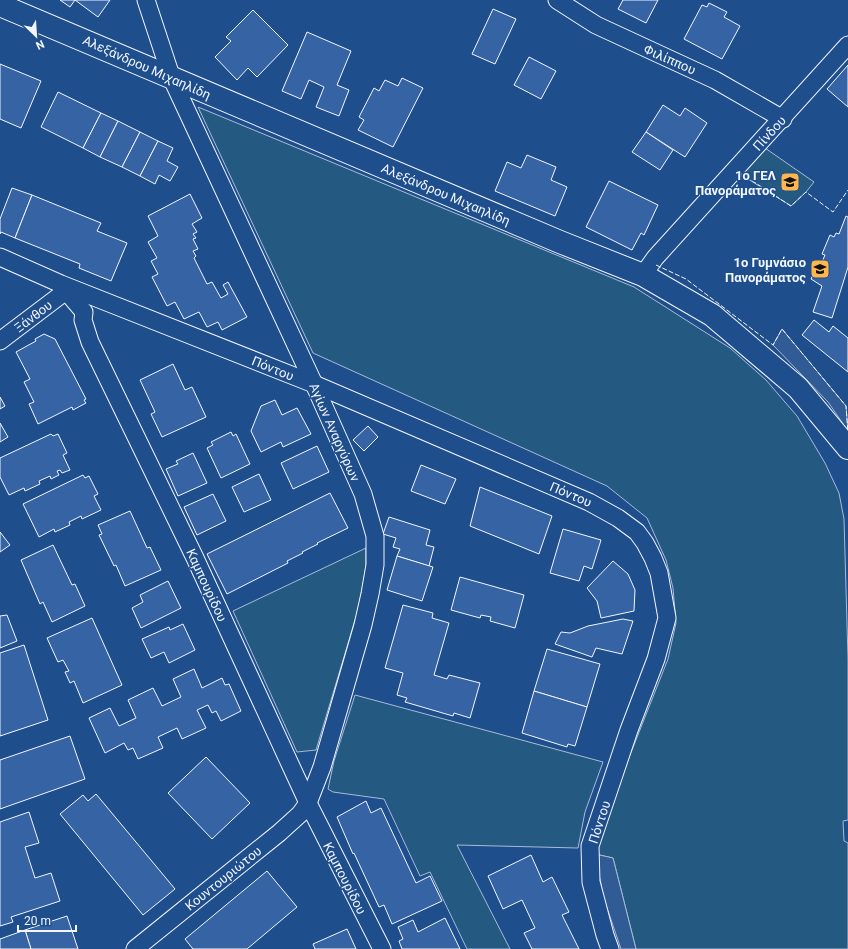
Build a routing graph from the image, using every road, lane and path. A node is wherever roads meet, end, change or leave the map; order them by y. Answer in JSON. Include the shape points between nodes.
{"nodes":[{"id":1,"x":146,"y":0,"type":"edge"},
{"id":2,"x":557,"y":0,"type":"edge"},
{"id":3,"x":0,"y":5,"type":"edge"},
{"id":4,"x":848,"y":45,"type":"edge"},
{"id":5,"x":172,"y":79,"type":"junction"},
{"id":6,"x":783,"y":119,"type":"junction"},
{"id":7,"x":0,"y":257,"type":"edge"},
{"id":8,"x":643,"y":275,"type":"junction"},
{"id":9,"x":64,"y":288,"type":"junction"},
{"id":10,"x":95,"y":296,"type":"junction"},
{"id":11,"x":84,"y":312,"type":"junction"},
{"id":12,"x":0,"y":341,"type":"edge"},
{"id":13,"x":314,"y":384,"type":"junction"},
{"id":14,"x":848,"y":448,"type":"edge"},
{"id":15,"x":308,"y":803,"type":"junction"},
{"id":16,"x":135,"y":949,"type":"edge"},
{"id":17,"x":382,"y":949,"type":"edge"},
{"id":18,"x":610,"y":949,"type":"edge"}],
"edges":[{"from":1,"to":5,"type":"street","name":"Αγίων Αναργύρων"},
{"from":2,"to":6,"type":"street","name":"Φιλίππου","via":[[596,25],[715,80]]},
{"from":3,"to":5,"type":"street","name":"Aλεξάνδρου Mιχαηλίδη"},
{"from":4,"to":6,"type":"street","name":"Πίνδου"},
{"from":5,"to":8,"type":"street","name":"Aλεξάνδρου Mιχαηλίδη"},
{"from":5,"to":13,"type":"street","name":"Αγίων Αναργύρων"},
{"from":6,"to":8,"type":"street","name":"Πίνδου","via":[[655,258]]},
{"from":7,"to":9,"type":"street"},
{"from":8,"to":14,"type":"street","name":"Aλεξάνδρου Mιχαηλίδη","via":[[712,315],[746,343],[798,388]]},
{"from":9,"to":10,"type":"street","name":"Πόντου"},
{"from":9,"to":11,"type":"street"},
{"from":9,"to":12,"type":"street","name":"Ξάνθου"},
{"from":10,"to":11,"type":"street"},
{"from":10,"to":13,"type":"street","name":"Πόντου"},
{"from":11,"to":15,"type":"street","name":"Καμπουρίδου","via":[[83,320],[90,342],[195,558]]},
{"from":13,"to":15,"type":"street","name":"Αγίων Αναργύρων","via":[[363,494],[374,536],[375,565],[363,625],[328,749]]},
{"from":13,"to":18,"type":"street","name":"Πόντου","via":[[605,510],[637,532],[653,558],[665,602],[665,630],[590,846],[591,882]]},
{"from":15,"to":16,"type":"street","name":"Κουντουριώτου","via":[[279,833]]},
{"from":15,"to":17,"type":"street","name":"Καμπουρίδου"}]}
